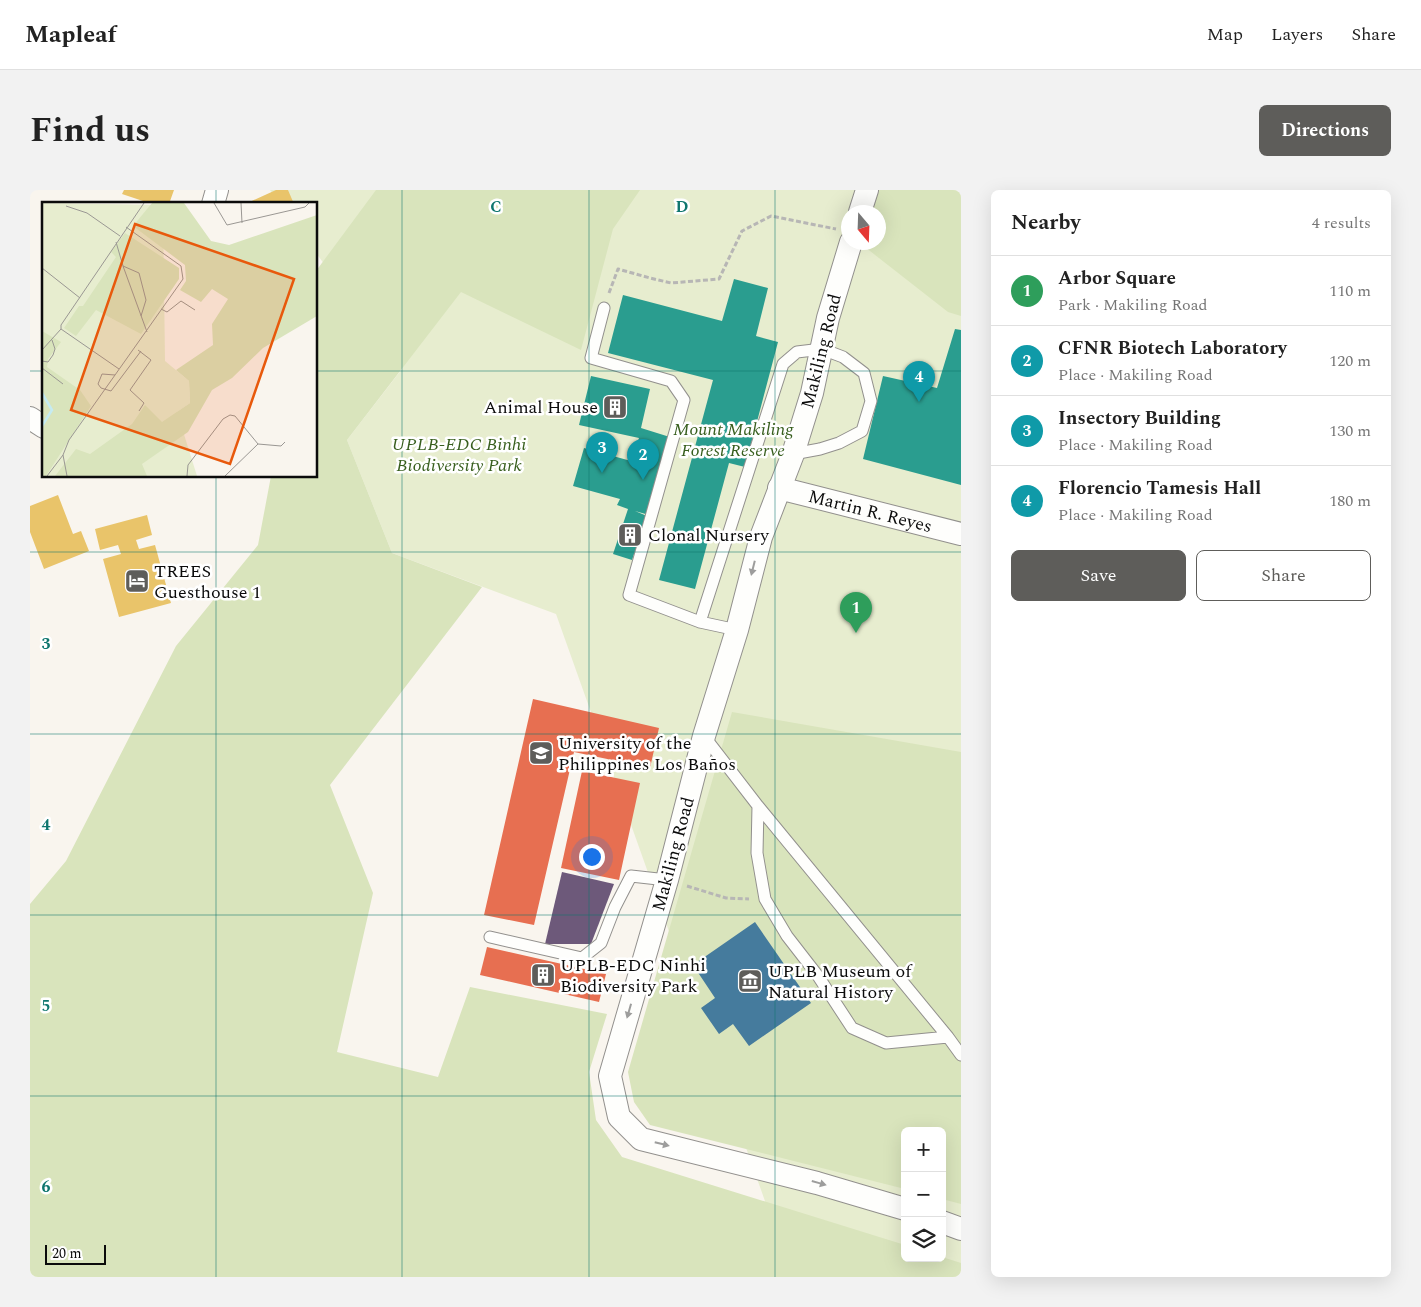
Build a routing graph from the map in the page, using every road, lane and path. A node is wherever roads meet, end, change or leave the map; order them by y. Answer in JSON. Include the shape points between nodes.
{"nodes":[{"id":1,"x":218,"y":190,"type":"edge"},
{"id":2,"x":867,"y":190,"type":"edge"},
{"id":3,"x":214,"y":202,"type":"edge"},
{"id":4,"x":862,"y":205,"type":"edge"},
{"id":5,"x":841,"y":235,"type":"edge"},
{"id":6,"x":844,"y":250,"type":"edge"},
{"id":7,"x":604,"y":308,"type":"joint"},
{"id":8,"x":822,"y":349,"type":"junction"},
{"id":9,"x":30,"y":418,"type":"edge"},
{"id":10,"x":42,"y":426,"type":"edge"},
{"id":11,"x":793,"y":454,"type":"junction"},
{"id":12,"x":779,"y":488,"type":"junction"},
{"id":13,"x":961,"y":534,"type":"edge"},
{"id":14,"x":700,"y":622,"type":"junction"},
{"id":15,"x":737,"y":630,"type":"junction"},
{"id":16,"x":704,"y":736,"type":"junction"},
{"id":17,"x":758,"y":806,"type":"junction"},
{"id":18,"x":676,"y":883,"type":"junction"},
{"id":19,"x":764,"y":900,"type":"junction"},
{"id":20,"x":490,"y":937,"type":"dead end"},
{"id":21,"x":948,"y":1037,"type":"junction"},
{"id":22,"x":961,"y":1055,"type":"edge"},
{"id":23,"x":901,"y":1209,"type":"edge"},
{"id":24,"x":946,"y":1223,"type":"edge"},
{"id":25,"x":961,"y":1229,"type":"edge"}],
"edges":[{"from":1,"to":3,"type":"street"},
{"from":2,"to":4,"type":"street"},
{"from":5,"to":7,"type":"path","via":[[771,216],[742,231],[719,279],[671,282],[618,269]]},
{"from":6,"to":8,"type":"street","name":"Makiling Road"},
{"from":7,"to":14,"type":"lane","via":[[591,358],[672,381],[684,400],[628,595]]},
{"from":8,"to":11,"type":"street","name":"Makiling Road"},
{"from":8,"to":11,"type":"lane","via":[[843,357],[864,373],[871,402],[862,431],[839,443]]},
{"from":8,"to":14,"type":"lane","via":[[797,352],[783,364]]},
{"from":9,"to":10,"type":"street"},
{"from":11,"to":12,"type":"street","name":"Makiling Road"},
{"from":12,"to":13,"type":"street","name":"Martin R. Reyes"},
{"from":12,"to":15,"type":"street","name":"Makiling Road","one_way":true,"via":[[761,537]]},
{"from":14,"to":15,"type":"lane"},
{"from":15,"to":16,"type":"street","name":"Makiling Road"},
{"from":16,"to":17,"type":"lane"},
{"from":16,"to":18,"type":"street","name":"Makiling Road"},
{"from":17,"to":19,"type":"lane","via":[[758,853]]},
{"from":17,"to":21,"type":"lane"},
{"from":18,"to":19,"type":"path","via":[[726,898]]},
{"from":18,"to":20,"type":"lane","via":[[631,876],[614,907],[601,943],[582,958]]},
{"from":18,"to":23,"type":"street","name":"Makiling Road","one_way":true,"via":[[610,1076],[619,1118],[641,1139],[817,1182]]},
{"from":19,"to":21,"type":"lane","via":[[852,1028],[886,1043]]},
{"from":21,"to":22,"type":"lane"},
{"from":24,"to":25,"type":"street"}]}
